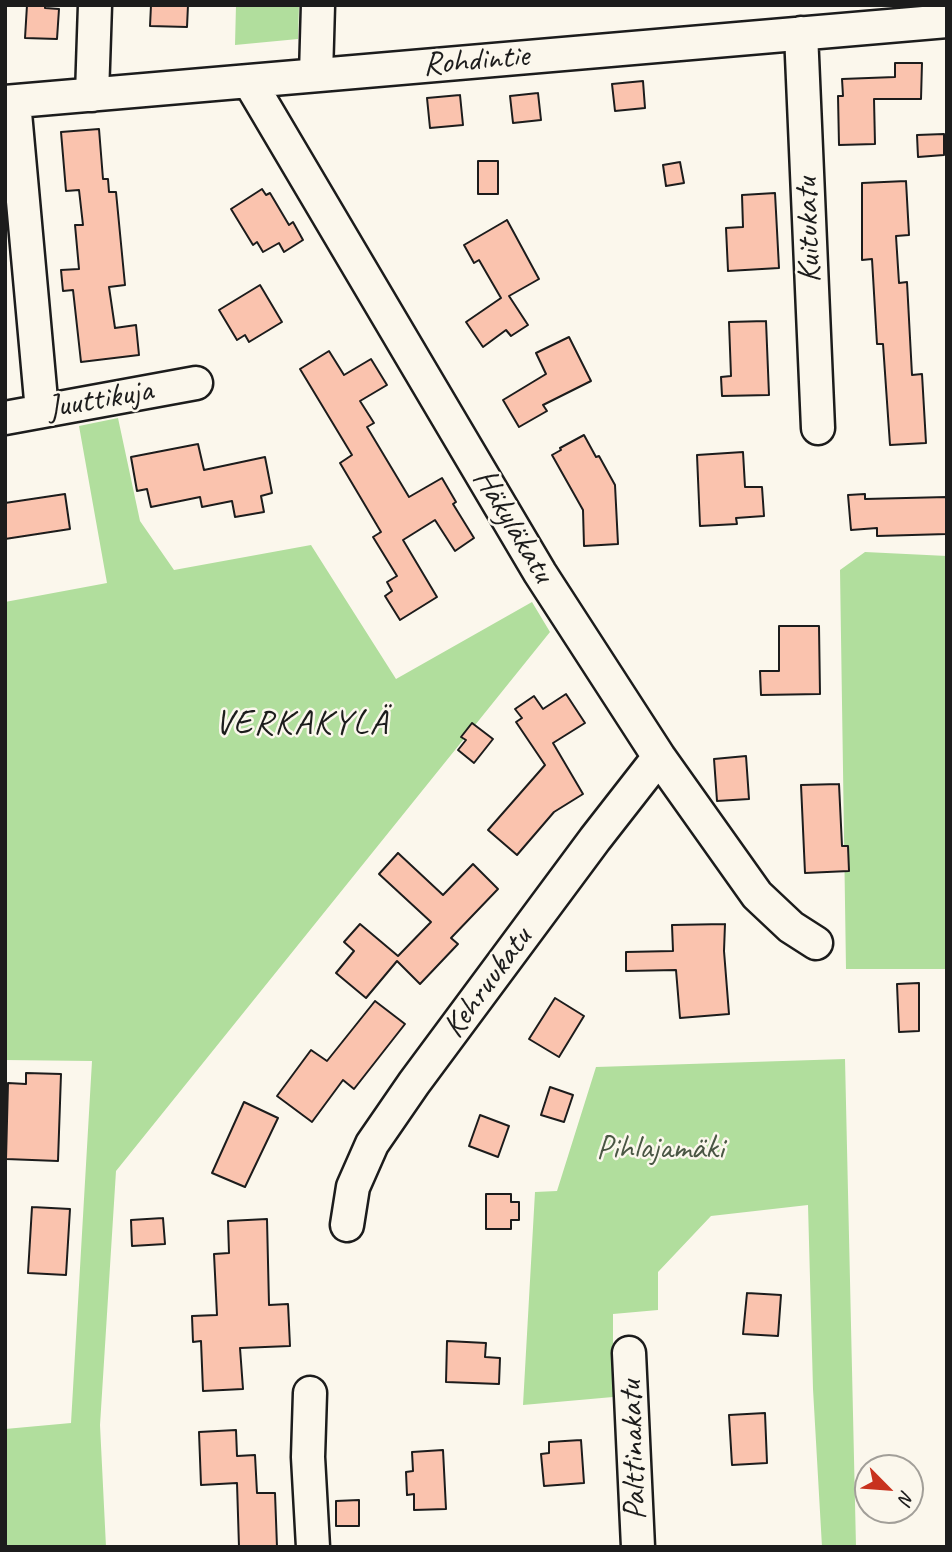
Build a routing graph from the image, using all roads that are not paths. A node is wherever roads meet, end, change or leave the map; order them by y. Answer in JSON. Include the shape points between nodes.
{"nodes":[{"id":1,"x":95,"y":5,"type":"edge"},
{"id":2,"x":318,"y":5,"type":"edge"},
{"id":3,"x":947,"y":21,"type":"edge"},
{"id":4,"x":815,"y":23,"type":"edge"},
{"id":5,"x":316,"y":75,"type":"junction"},
{"id":6,"x":249,"y":81,"type":"junction"},
{"id":7,"x":92,"y":95,"type":"junction"},
{"id":8,"x":10,"y":102,"type":"edge"},
{"id":9,"x":195,"y":383,"type":"dead end"},
{"id":10,"x":42,"y":411,"type":"junction"},
{"id":11,"x":5,"y":418,"type":"edge"},
{"id":12,"x":818,"y":428,"type":"dead end"},
{"id":13,"x":660,"y":757,"type":"junction"},
{"id":14,"x":816,"y":943,"type":"dead end"},
{"id":15,"x":347,"y":1226,"type":"dead end"},
{"id":16,"x":629,"y":1353,"type":"dead end"},
{"id":17,"x":310,"y":1393,"type":"dead end"},
{"id":18,"x":313,"y":1547,"type":"edge"},
{"id":19,"x":638,"y":1547,"type":"edge"}],
"edges":[{"from":1,"to":7,"type":"street"},
{"from":2,"to":5,"type":"street"},
{"from":3,"to":4,"type":"street","name":"Rohdintie"},
{"from":4,"to":5,"type":"street","name":"Rohdintie"},
{"from":4,"to":12,"type":"street","name":"Kuitukatu"},
{"from":5,"to":6,"type":"street","name":"Rohdintie"},
{"from":6,"to":7,"type":"street","name":"Rohdintie"},
{"from":6,"to":13,"type":"street","name":"Häkyläkatu","via":[[540,573]]},
{"from":7,"to":8,"type":"street","name":"Rohdintie"},
{"from":8,"to":10,"type":"street"},
{"from":9,"to":10,"type":"street","name":"Juuttikuja"},
{"from":10,"to":11,"type":"street","name":"Juuttikuja"},
{"from":13,"to":14,"type":"street","name":"Häkyläkatu","via":[[757,895]]},
{"from":13,"to":15,"type":"street","name":"Kehruukatu","via":[[586,850],[372,1144],[353,1187]]},
{"from":16,"to":19,"type":"street","name":"Palttinakatu"},
{"from":17,"to":18,"type":"street"}]}
